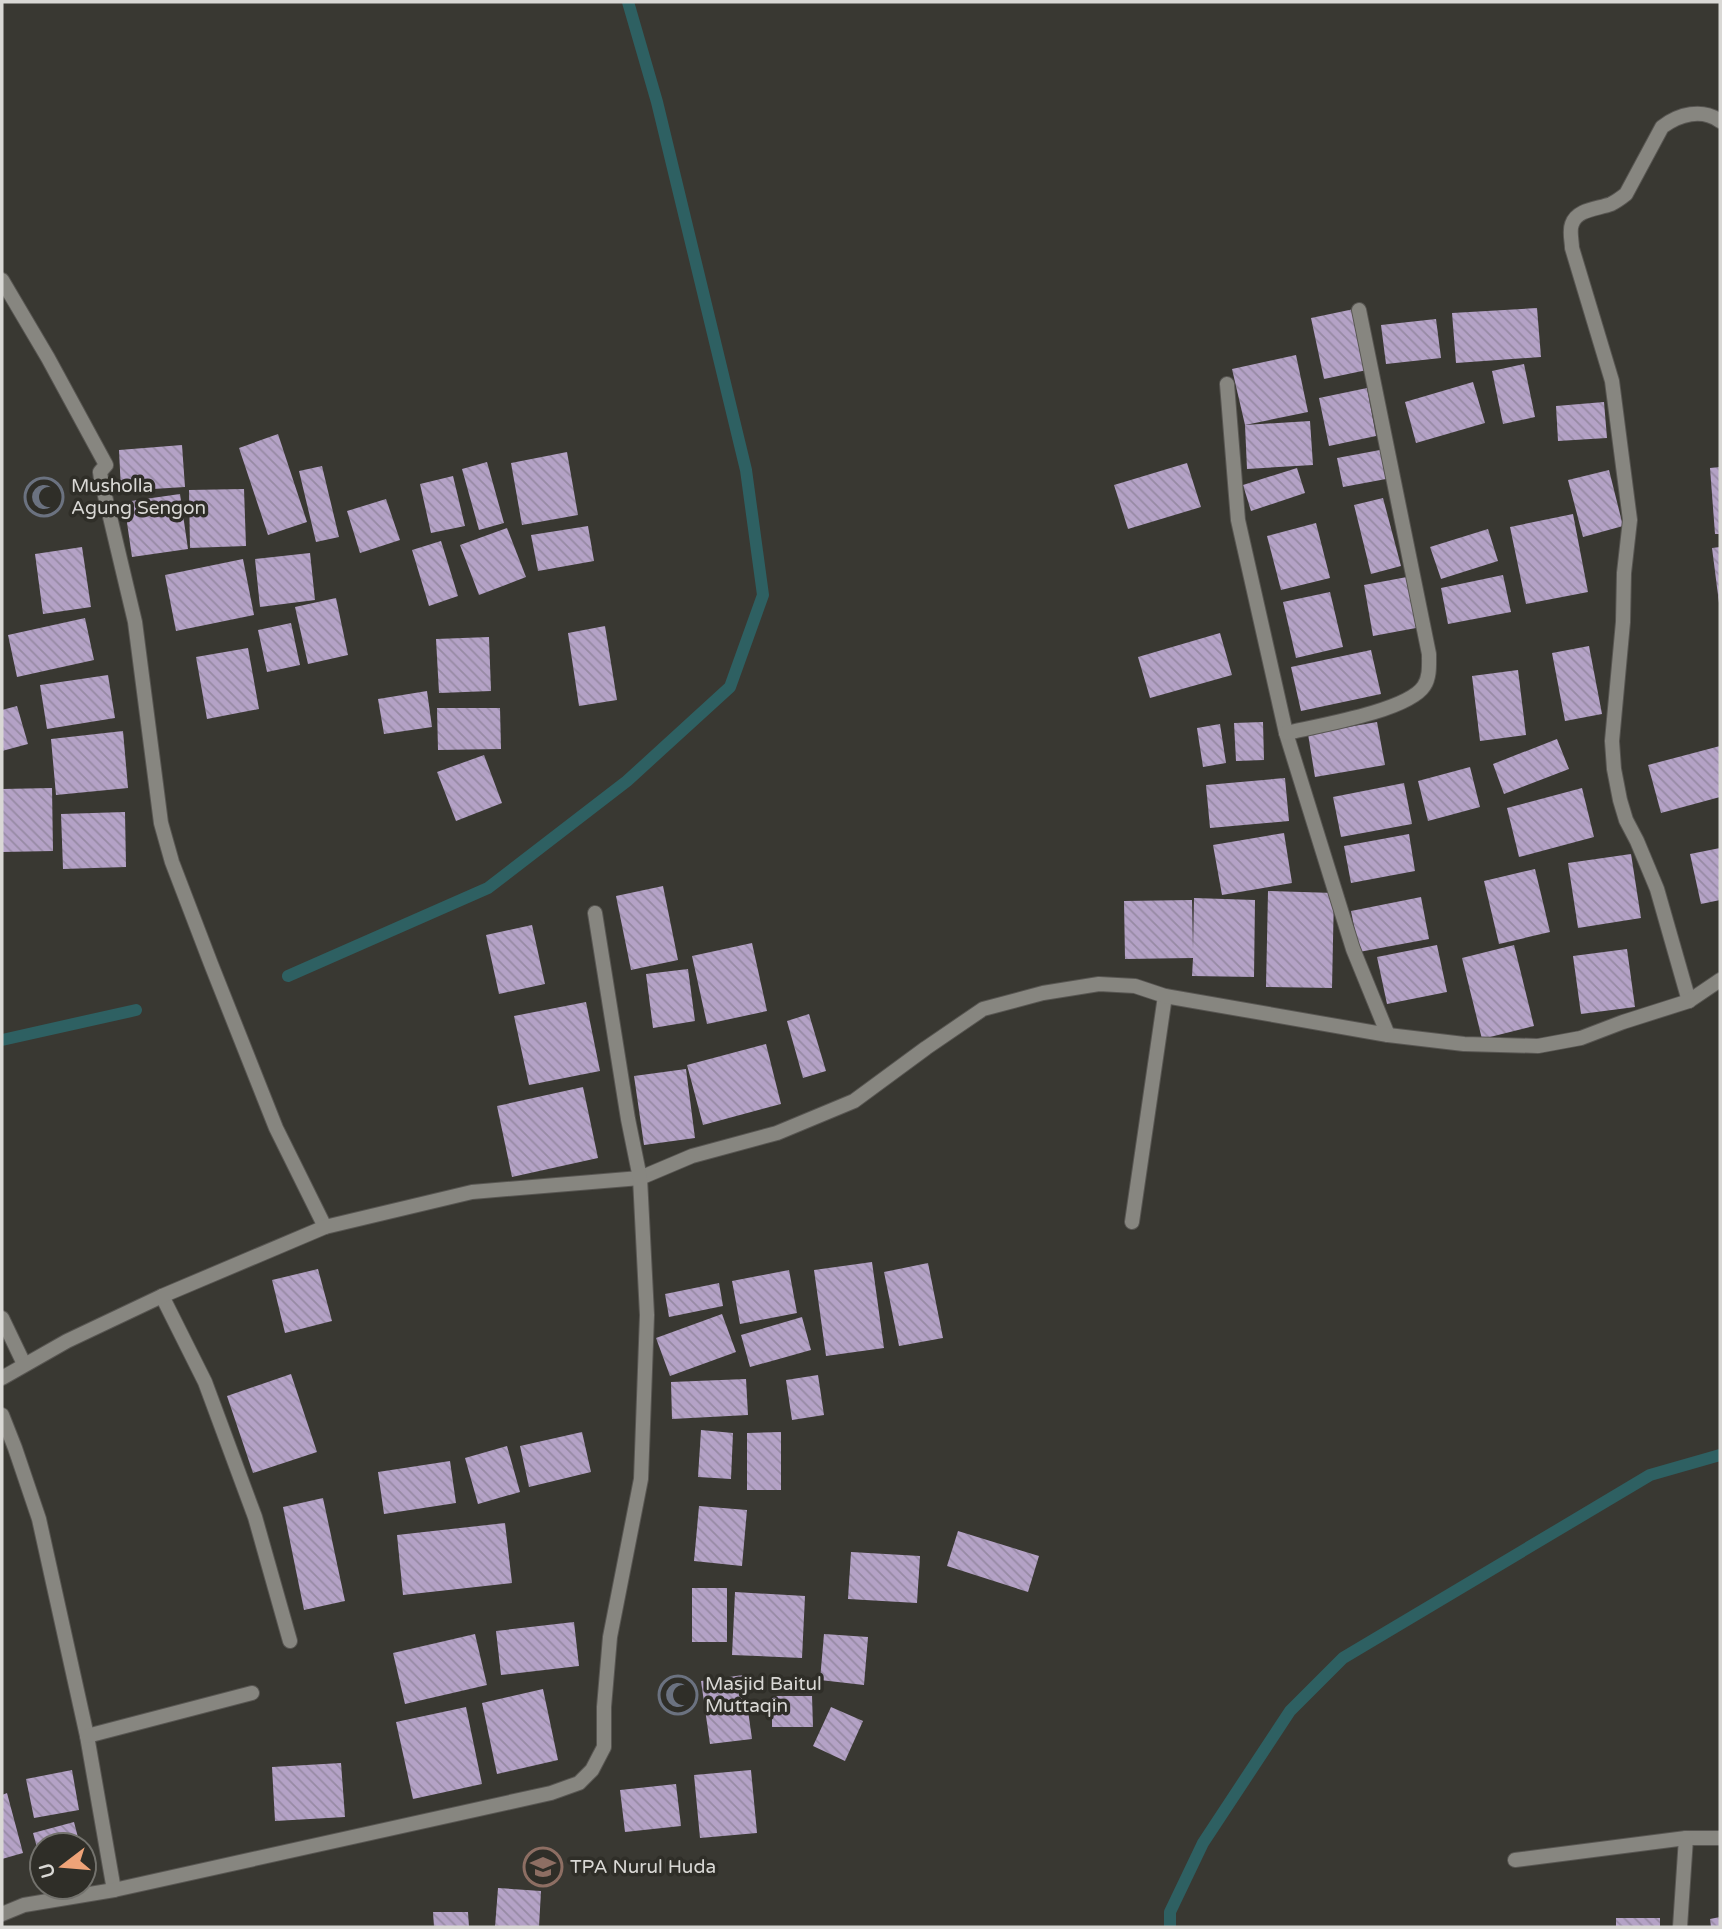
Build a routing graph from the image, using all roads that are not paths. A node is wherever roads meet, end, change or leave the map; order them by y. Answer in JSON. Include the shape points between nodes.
{"nodes":[{"id":1,"x":1720,"y":121,"type":"edge"},
{"id":2,"x":2,"y":280,"type":"edge"},
{"id":3,"x":1359,"y":310,"type":"dead end"},
{"id":4,"x":1227,"y":384,"type":"dead end"},
{"id":5,"x":1286,"y":733,"type":"junction"},
{"id":6,"x":595,"y":913,"type":"dead end"},
{"id":7,"x":1720,"y":980,"type":"edge"},
{"id":8,"x":1165,"y":996,"type":"junction"},
{"id":9,"x":1689,"y":1001,"type":"junction"},
{"id":10,"x":1388,"y":1035,"type":"junction"},
{"id":11,"x":640,"y":1178,"type":"junction"},
{"id":12,"x":1132,"y":1222,"type":"dead end"},
{"id":13,"x":325,"y":1227,"type":"junction"},
{"id":14,"x":162,"y":1296,"type":"junction"},
{"id":15,"x":2,"y":1318,"type":"edge"},
{"id":16,"x":24,"y":1364,"type":"junction"},
{"id":17,"x":2,"y":1378,"type":"edge"},
{"id":18,"x":2,"y":1415,"type":"edge"},
{"id":19,"x":290,"y":1641,"type":"dead end"},
{"id":20,"x":252,"y":1693,"type":"dead end"},
{"id":21,"x":87,"y":1736,"type":"junction"},
{"id":22,"x":1686,"y":1838,"type":"junction"},
{"id":23,"x":1720,"y":1838,"type":"edge"},
{"id":24,"x":1515,"y":1860,"type":"dead end"},
{"id":25,"x":114,"y":1890,"type":"junction"},
{"id":26,"x":2,"y":1914,"type":"edge"},
{"id":27,"x":1680,"y":1927,"type":"edge"}],
"edges":[{"from":1,"to":9,"type":"street","via":[[1694,113],[1671,120],[1662,127],[1626,194],[1580,214],[1571,231],[1572,248],[1612,381],[1630,520],[1612,741],[1614,769],[1626,820],[1657,889]]},
{"from":2,"to":13,"type":"street","via":[[106,465],[101,479],[135,622],[160,824],[276,1128]]},
{"from":3,"to":5,"type":"street","via":[[1429,654],[1428,676],[1420,691],[1407,700]]},
{"from":4,"to":5,"type":"street","via":[[1238,520]]},
{"from":5,"to":10,"type":"street","via":[[1353,949]]},
{"from":6,"to":11,"type":"street"},
{"from":7,"to":9,"type":"street"},
{"from":8,"to":10,"type":"street"},
{"from":8,"to":11,"type":"street","via":[[1135,986],[1099,984],[983,1009],[854,1101],[777,1133],[692,1156]]},
{"from":8,"to":12,"type":"street"},
{"from":9,"to":10,"type":"street","via":[[1581,1038],[1538,1046]]},
{"from":11,"to":13,"type":"street","via":[[472,1192]]},
{"from":11,"to":25,"type":"street","via":[[647,1315],[642,1479],[610,1637],[604,1747],[592,1770],[579,1783],[551,1793]]},
{"from":13,"to":14,"type":"street"},
{"from":14,"to":16,"type":"street"},
{"from":14,"to":19,"type":"street","via":[[205,1382],[255,1517]]},
{"from":15,"to":16,"type":"street"},
{"from":16,"to":17,"type":"street"},
{"from":18,"to":21,"type":"street","via":[[40,1519]]},
{"from":20,"to":21,"type":"street"},
{"from":21,"to":25,"type":"street"},
{"from":22,"to":23,"type":"street"},
{"from":22,"to":24,"type":"street"},
{"from":22,"to":27,"type":"street"},
{"from":25,"to":26,"type":"street","via":[[24,1905]]}]}
